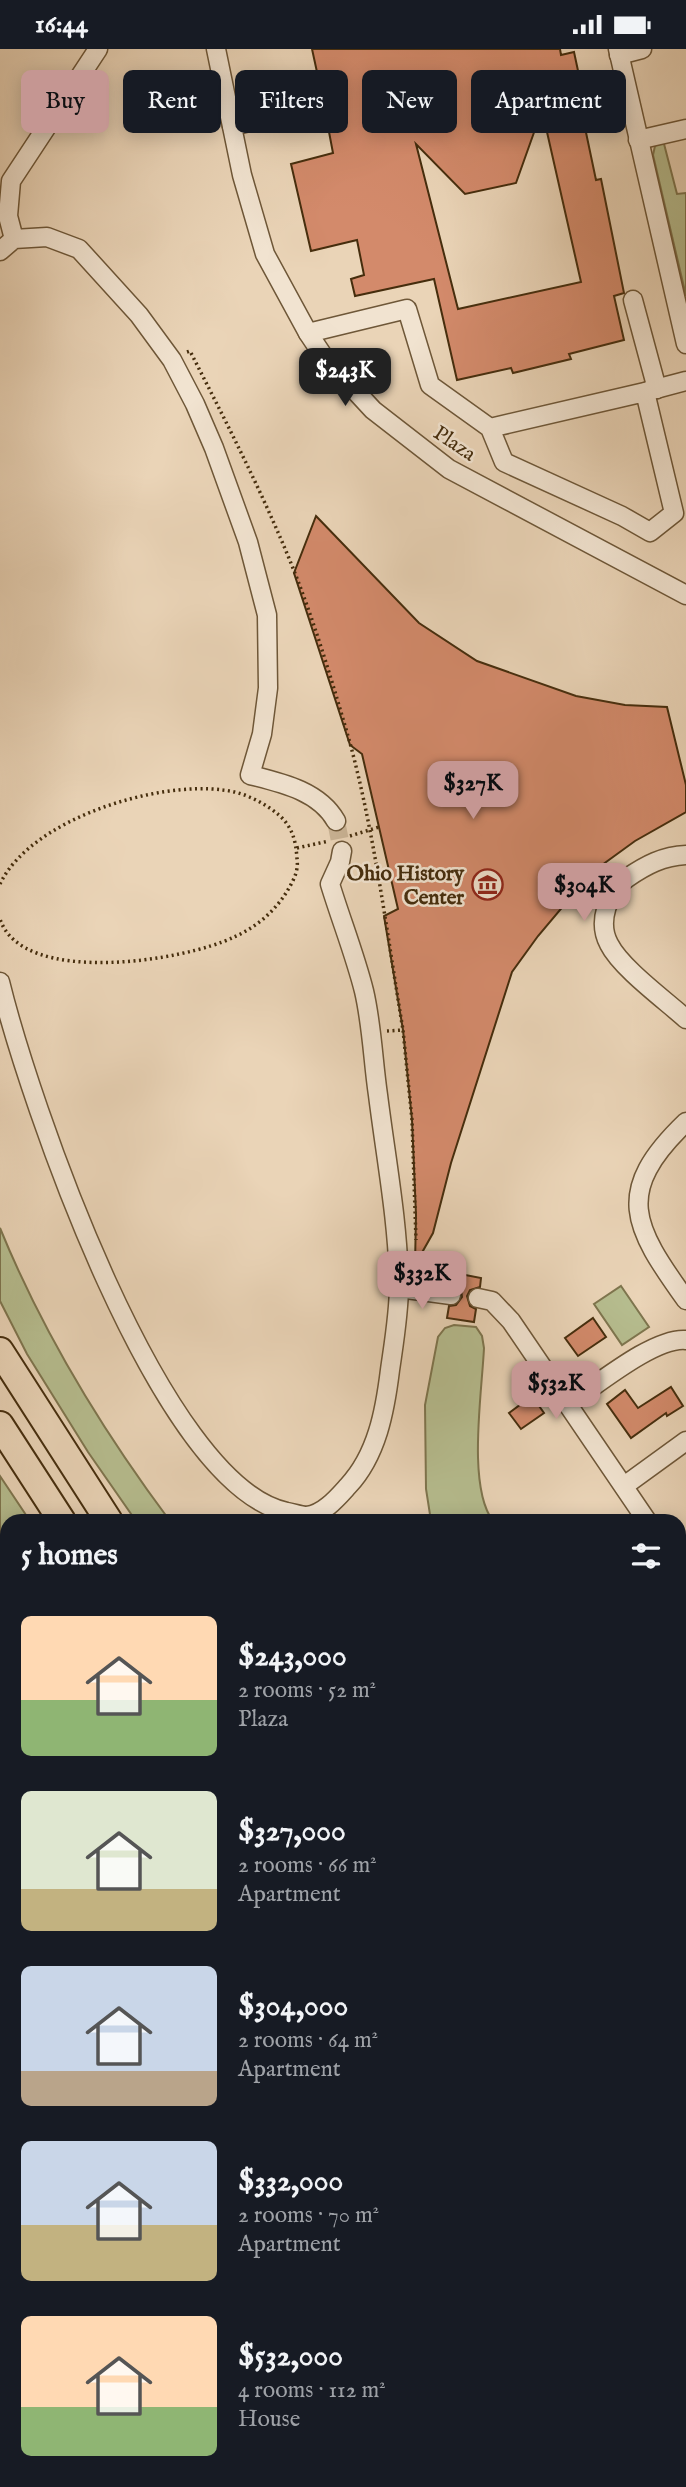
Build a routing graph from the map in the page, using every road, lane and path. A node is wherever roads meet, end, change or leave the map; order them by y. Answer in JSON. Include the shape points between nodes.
{"nodes":[{"id":1,"x":98,"y":49,"type":"edge"},
{"id":2,"x":216,"y":49,"type":"edge"},
{"id":3,"x":642,"y":49,"type":"edge"},
{"id":4,"x":618,"y":52,"type":"edge"},
{"id":5,"x":235,"y":125,"type":"edge"},
{"id":6,"x":232,"y":126,"type":"junction"},
{"id":7,"x":686,"y":129,"type":"edge"},
{"id":8,"x":638,"y":140,"type":"junction"},
{"id":9,"x":14,"y":239,"type":"junction"},
{"id":10,"x":0,"y":251,"type":"edge"},
{"id":11,"x":633,"y":300,"type":"dead end"},
{"id":12,"x":308,"y":334,"type":"junction"},
{"id":13,"x":686,"y":344,"type":"edge"},
{"id":14,"x":172,"y":360,"type":"junction"},
{"id":15,"x":686,"y":381,"type":"edge"},
{"id":16,"x":651,"y":391,"type":"junction"},
{"id":17,"x":490,"y":428,"type":"junction"},
{"id":18,"x":686,"y":595,"type":"edge"},
{"id":19,"x":336,"y":821,"type":"tunnel mouth"},
{"id":20,"x":342,"y":851,"type":"tunnel mouth"},
{"id":21,"x":686,"y":855,"type":"edge"},
{"id":22,"x":0,"y":884,"type":"edge"},
{"id":23,"x":0,"y":919,"type":"edge"},
{"id":24,"x":0,"y":982,"type":"edge"},
{"id":25,"x":686,"y":1019,"type":"edge"},
{"id":26,"x":403,"y":1030,"type":"dead end"},
{"id":27,"x":686,"y":1122,"type":"edge"},
{"id":28,"x":399,"y":1288,"type":"junction"},
{"id":29,"x":451,"y":1295,"type":"dead end"},
{"id":30,"x":478,"y":1299,"type":"dead end"},
{"id":31,"x":686,"y":1300,"type":"edge"},
{"id":32,"x":686,"y":1339,"type":"edge"},
{"id":33,"x":0,"y":1351,"type":"edge"},
{"id":34,"x":568,"y":1404,"type":"junction"},
{"id":35,"x":0,"y":1425,"type":"edge"},
{"id":36,"x":686,"y":1441,"type":"edge"},
{"id":37,"x":624,"y":1486,"type":"junction"},
{"id":38,"x":57,"y":1514,"type":"edge"},
{"id":39,"x":105,"y":1514,"type":"edge"},
{"id":40,"x":291,"y":1514,"type":"edge"},
{"id":41,"x":313,"y":1514,"type":"edge"},
{"id":42,"x":642,"y":1514,"type":"edge"}],
"edges":[{"from":1,"to":9,"type":"street","via":[[11,181],[8,216]]},
{"from":2,"to":6,"type":"street","name":"Plaza"},
{"from":3,"to":4,"type":"street"},
{"from":4,"to":8,"type":"street"},
{"from":5,"to":6,"type":"street"},
{"from":6,"to":12,"type":"street","name":"Plaza","via":[[265,254]]},
{"from":7,"to":8,"type":"street"},
{"from":8,"to":13,"type":"street"},
{"from":9,"to":10,"type":"street"},
{"from":9,"to":14,"type":"street","via":[[47,237],[79,249],[123,296]]},
{"from":11,"to":16,"type":"street"},
{"from":12,"to":17,"type":"street","via":[[407,309],[430,385]]},
{"from":12,"to":18,"type":"street","name":"Plaza","via":[[373,410],[449,469]]},
{"from":14,"to":19,"type":"street","via":[[214,448],[248,542],[267,615],[268,688],[250,775],[297,789],[321,802]]},
{"from":14,"to":26,"type":"path","via":[[190,351],[194,358],[281,539],[319,642],[350,745],[369,831]]},
{"from":15,"to":16,"type":"street"},
{"from":16,"to":17,"type":"street"},
{"from":16,"to":17,"type":"street","via":[[674,513],[650,532],[504,462]]},
{"from":20,"to":28,"type":"street","via":[[330,884],[365,993],[392,1187]]},
{"from":21,"to":25,"type":"street","via":[[646,866],[618,884],[607,904],[603,926],[609,945],[625,964]]},
{"from":22,"to":23,"type":"path","via":[[18,857],[59,828],[119,803],[192,788],[225,790],[256,799],[281,817],[293,832],[298,865],[278,905],[260,921],[235,937],[167,958],[128,963],[56,958],[13,940]]},
{"from":24,"to":40,"type":"street","via":[[87,1242],[139,1349],[195,1439],[218,1467],[253,1497]]},
{"from":27,"to":31,"type":"street","via":[[651,1160],[641,1181],[639,1204],[641,1226],[652,1252]]},
{"from":28,"to":29,"type":"street"},
{"from":28,"to":41,"type":"street","via":[[386,1401],[369,1456],[355,1479],[330,1505]]},
{"from":30,"to":34,"type":"street","via":[[492,1301],[511,1321]]},
{"from":32,"to":34,"type":"street","via":[[659,1344]]},
{"from":33,"to":39,"type":"highway"},
{"from":34,"to":37,"type":"street"},
{"from":35,"to":38,"type":"highway"},
{"from":36,"to":37,"type":"street"},
{"from":37,"to":42,"type":"street"}]}
